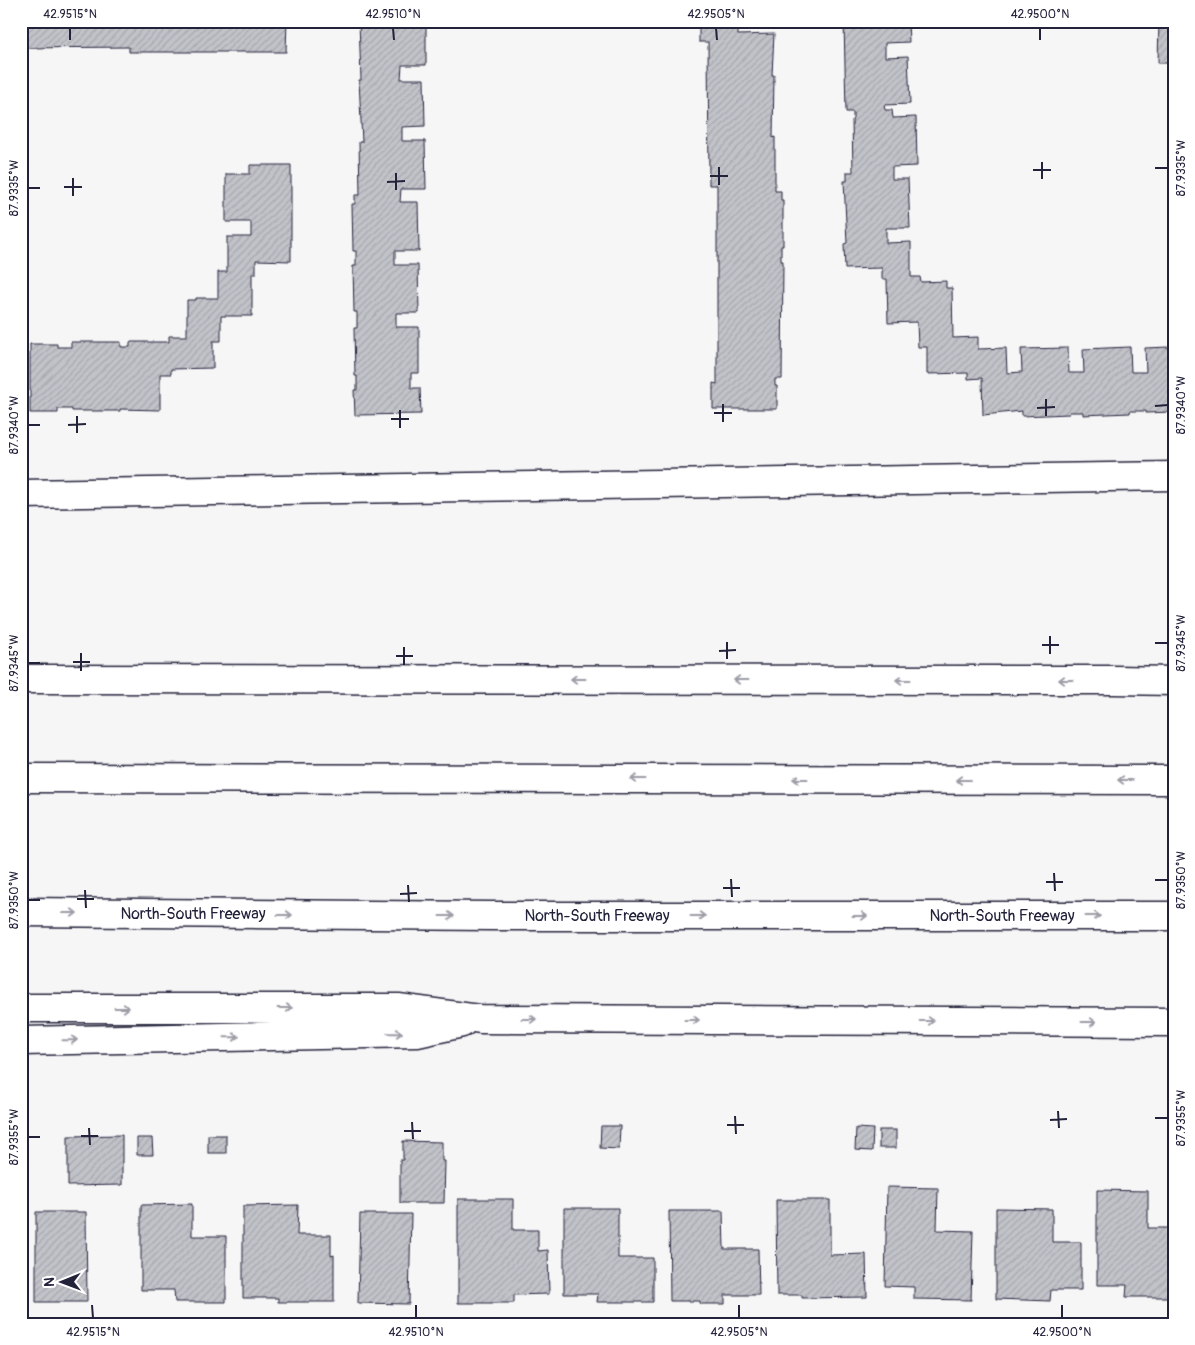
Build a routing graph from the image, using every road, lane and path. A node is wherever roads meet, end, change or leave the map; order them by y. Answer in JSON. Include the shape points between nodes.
{"nodes":[{"id":1,"x":1174,"y":476,"type":"edge"},
{"id":2,"x":21,"y":494,"type":"edge"},
{"id":3,"x":1174,"y":676,"type":"edge"},
{"id":4,"x":21,"y":679,"type":"edge"},
{"id":5,"x":1114,"y":680,"type":"junction"},
{"id":6,"x":1174,"y":682,"type":"edge"},
{"id":7,"x":21,"y":778,"type":"edge"},
{"id":8,"x":1174,"y":780,"type":"edge"},
{"id":9,"x":21,"y":912,"type":"edge"},
{"id":10,"x":1174,"y":916,"type":"edge"},
{"id":11,"x":21,"y":1008,"type":"edge"},
{"id":12,"x":480,"y":1019,"type":"junction"},
{"id":13,"x":1174,"y":1022,"type":"edge"},
{"id":14,"x":21,"y":1041,"type":"edge"}],
"edges":[{"from":1,"to":2,"type":"main road"},
{"from":3,"to":5,"type":"main road"},
{"from":5,"to":4,"type":"main road","one_way":true},
{"from":5,"to":6,"type":"main road"},
{"from":8,"to":7,"type":"main road","one_way":true},
{"from":9,"to":10,"type":"main road","name":"North-South Freeway","one_way":true},
{"from":11,"to":12,"type":"main road","one_way":true,"via":[[400,1008]]},
{"from":12,"to":13,"type":"main road","one_way":true},
{"from":14,"to":12,"type":"main road","one_way":true,"via":[[417,1033]]}]}
